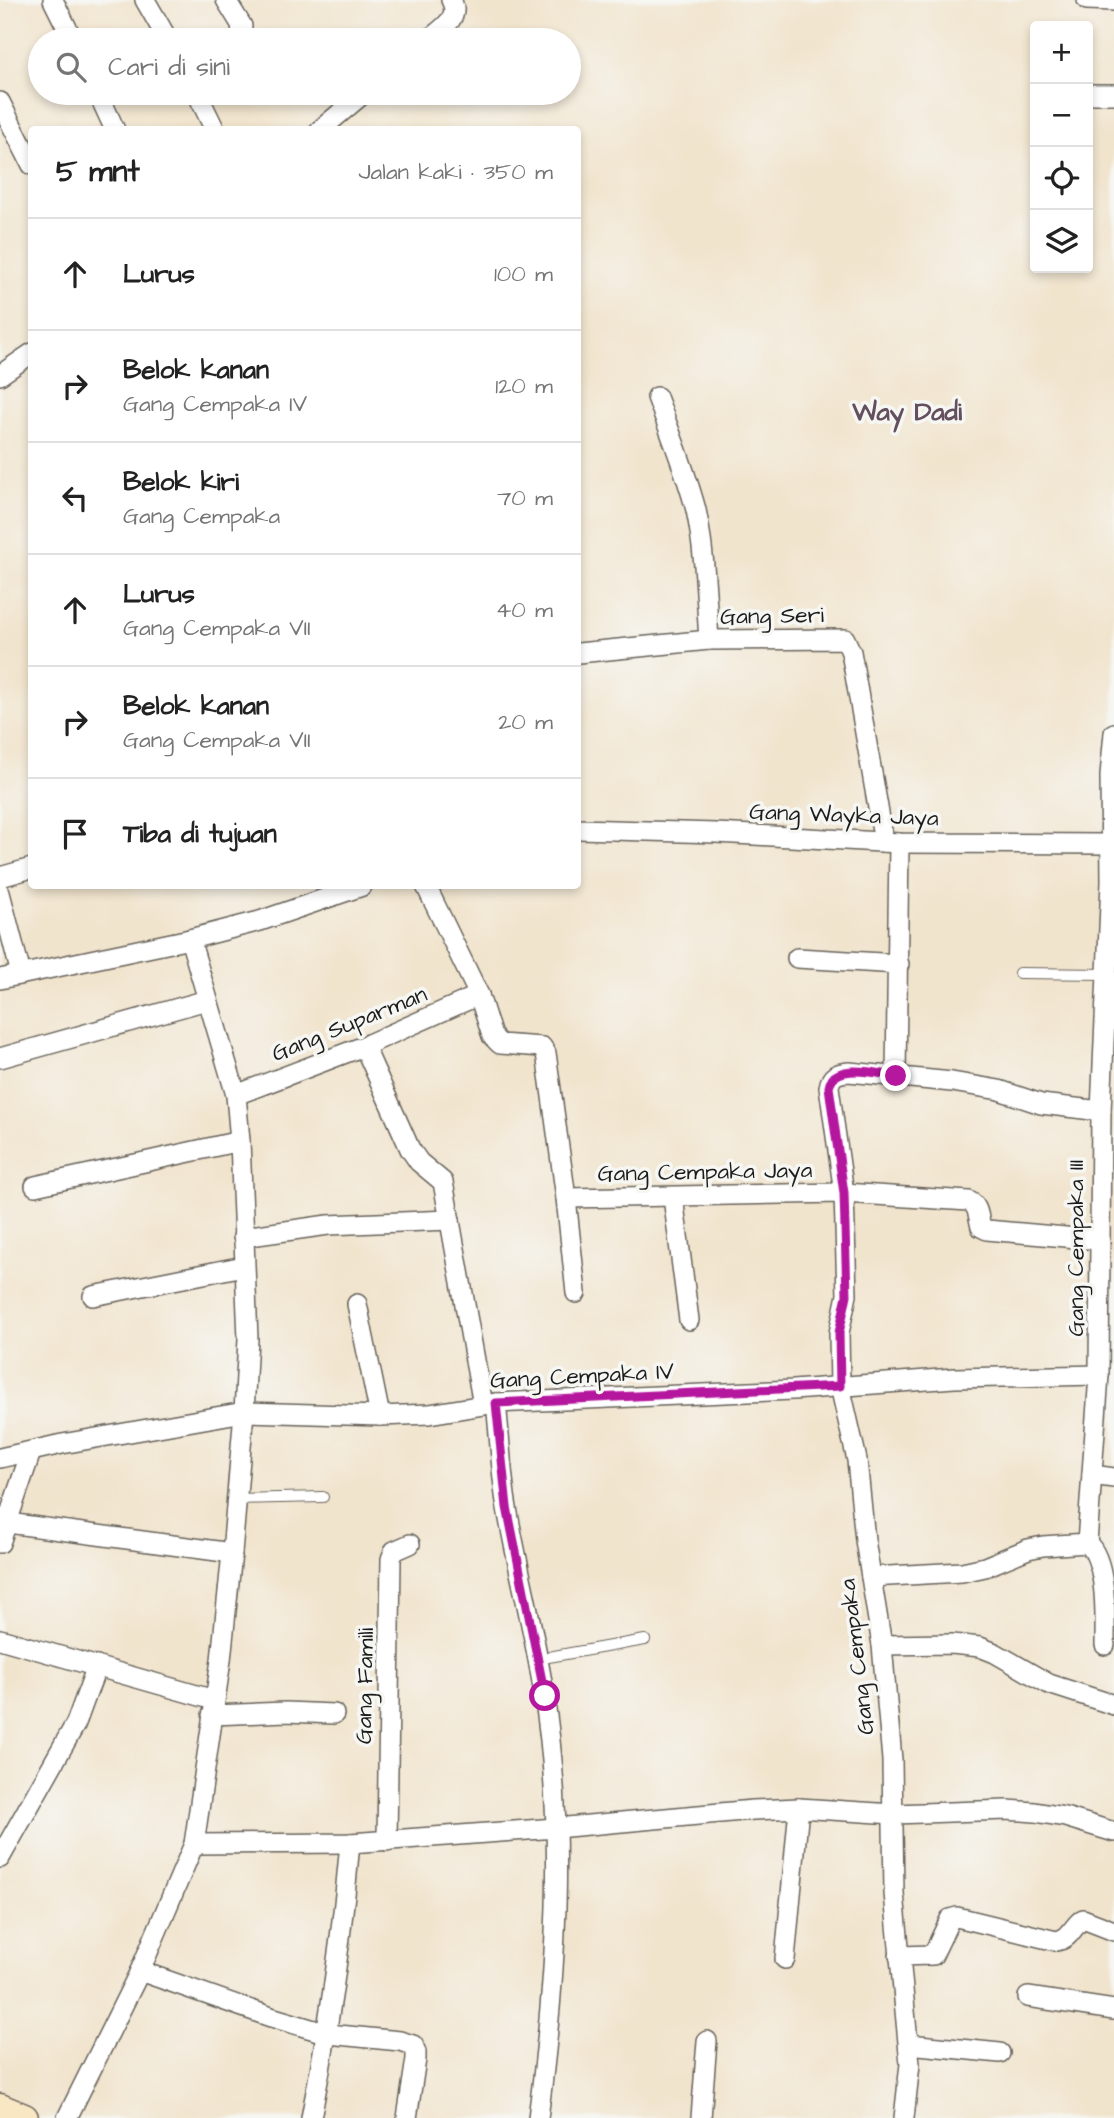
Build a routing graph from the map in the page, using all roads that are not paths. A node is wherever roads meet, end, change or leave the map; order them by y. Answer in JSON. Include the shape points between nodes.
{"nodes":[{"id":1,"x":53,"y":0,"type":"edge"},
{"id":2,"x":145,"y":0,"type":"edge"},
{"id":3,"x":226,"y":0,"type":"edge"},
{"id":4,"x":451,"y":0,"type":"edge"},
{"id":5,"x":1087,"y":0,"type":"edge"},
{"id":6,"x":1114,"y":1,"type":"edge"},
{"id":7,"x":67,"y":28,"type":"edge"},
{"id":8,"x":161,"y":28,"type":"edge"},
{"id":9,"x":242,"y":28,"type":"edge"},
{"id":10,"x":442,"y":28,"type":"edge"},
{"id":11,"x":1093,"y":94,"type":"edge"},
{"id":12,"x":1114,"y":94,"type":"edge"},
{"id":13,"x":0,"y":102,"type":"edge"},
{"id":14,"x":104,"y":105,"type":"edge"},
{"id":15,"x":203,"y":105,"type":"edge"},
{"id":16,"x":350,"y":105,"type":"edge"},
{"id":17,"x":113,"y":126,"type":"edge"},
{"id":18,"x":213,"y":126,"type":"edge"},
{"id":19,"x":325,"y":126,"type":"edge"},
{"id":20,"x":28,"y":157,"type":"edge"},
{"id":21,"x":28,"y":356,"type":"edge"},
{"id":22,"x":0,"y":375,"type":"edge"},
{"id":23,"x":657,"y":397,"type":"dead end"},
{"id":24,"x":709,"y":640,"type":"junction"},
{"id":25,"x":581,"y":653,"type":"edge"},
{"id":26,"x":1114,"y":733,"type":"edge"},
{"id":27,"x":581,"y":829,"type":"edge"},
{"id":28,"x":892,"y":842,"type":"junction"},
{"id":29,"x":1109,"y":844,"type":"junction"},
{"id":30,"x":28,"y":869,"type":"edge"},
{"id":31,"x":0,"y":877,"type":"edge"},
{"id":32,"x":353,"y":889,"type":"edge"},
{"id":33,"x":427,"y":889,"type":"edge"},
{"id":34,"x":0,"y":893,"type":"edge"},
{"id":35,"x":190,"y":939,"type":"junction"},
{"id":36,"x":797,"y":958,"type":"dead end"},
{"id":37,"x":899,"y":964,"type":"junction"},
{"id":38,"x":1018,"y":973,"type":"dead end"},
{"id":39,"x":21,"y":974,"type":"junction"},
{"id":40,"x":1107,"y":974,"type":"junction"},
{"id":41,"x":0,"y":979,"type":"edge"},
{"id":42,"x":480,"y":995,"type":"junction"},
{"id":43,"x":207,"y":1000,"type":"junction"},
{"id":44,"x":364,"y":1046,"type":"junction"},
{"id":45,"x":0,"y":1058,"type":"edge"},
{"id":46,"x":896,"y":1076,"type":"junction"},
{"id":47,"x":236,"y":1095,"type":"junction"},
{"id":48,"x":1101,"y":1111,"type":"junction"},
{"id":49,"x":240,"y":1141,"type":"junction"},
{"id":50,"x":35,"y":1186,"type":"dead end"},
{"id":51,"x":844,"y":1193,"type":"junction"},
{"id":52,"x":673,"y":1197,"type":"junction"},
{"id":53,"x":566,"y":1198,"type":"junction"},
{"id":54,"x":450,"y":1220,"type":"junction"},
{"id":55,"x":243,"y":1237,"type":"junction"},
{"id":56,"x":1099,"y":1240,"type":"junction"},
{"id":57,"x":1106,"y":1261,"type":"edge"},
{"id":58,"x":244,"y":1266,"type":"junction"},
{"id":59,"x":576,"y":1293,"type":"dead end"},
{"id":60,"x":93,"y":1296,"type":"dead end"},
{"id":61,"x":357,"y":1304,"type":"dead end"},
{"id":62,"x":689,"y":1320,"type":"dead end"},
{"id":63,"x":1099,"y":1375,"type":"junction"},
{"id":64,"x":840,"y":1386,"type":"junction"},
{"id":65,"x":490,"y":1404,"type":"junction"},
{"id":66,"x":244,"y":1412,"type":"junction"},
{"id":67,"x":380,"y":1416,"type":"junction"},
{"id":68,"x":31,"y":1452,"type":"junction"},
{"id":69,"x":0,"y":1458,"type":"edge"},
{"id":70,"x":1092,"y":1475,"type":"junction"},
{"id":71,"x":1114,"y":1478,"type":"edge"},
{"id":72,"x":323,"y":1497,"type":"dead end"},
{"id":73,"x":236,"y":1499,"type":"junction"},
{"id":74,"x":8,"y":1523,"type":"junction"},
{"id":75,"x":0,"y":1543,"type":"edge"},
{"id":76,"x":1087,"y":1543,"type":"junction"},
{"id":77,"x":410,"y":1544,"type":"dead end"},
{"id":78,"x":232,"y":1553,"type":"junction"},
{"id":79,"x":871,"y":1577,"type":"junction"},
{"id":80,"x":0,"y":1639,"type":"edge"},
{"id":81,"x":645,"y":1640,"type":"dead end"},
{"id":82,"x":882,"y":1645,"type":"junction"},
{"id":83,"x":1105,"y":1646,"type":"dead end"},
{"id":84,"x":537,"y":1659,"type":"junction"},
{"id":85,"x":97,"y":1666,"type":"junction"},
{"id":86,"x":1114,"y":1705,"type":"edge"},
{"id":87,"x":213,"y":1707,"type":"junction"},
{"id":88,"x":334,"y":1714,"type":"dead end"},
{"id":89,"x":799,"y":1808,"type":"junction"},
{"id":90,"x":894,"y":1814,"type":"junction"},
{"id":91,"x":556,"y":1828,"type":"junction"},
{"id":92,"x":1114,"y":1832,"type":"edge"},
{"id":93,"x":387,"y":1841,"type":"junction"},
{"id":94,"x":351,"y":1843,"type":"junction"},
{"id":95,"x":194,"y":1844,"type":"junction"},
{"id":96,"x":0,"y":1858,"type":"edge"},
{"id":97,"x":1114,"y":1931,"type":"edge"},
{"id":98,"x":899,"y":1956,"type":"junction"},
{"id":99,"x":785,"y":1959,"type":"dead end"},
{"id":100,"x":140,"y":1971,"type":"junction"},
{"id":101,"x":1028,"y":1997,"type":"dead end"},
{"id":102,"x":1114,"y":2010,"type":"edge"},
{"id":103,"x":328,"y":2034,"type":"junction"},
{"id":104,"x":707,"y":2041,"type":"dead end"},
{"id":105,"x":909,"y":2044,"type":"junction"},
{"id":106,"x":1000,"y":2053,"type":"dead end"},
{"id":107,"x":0,"y":2108,"type":"edge"},
{"id":108,"x":24,"y":2118,"type":"edge"},
{"id":109,"x":67,"y":2118,"type":"edge"},
{"id":110,"x":311,"y":2118,"type":"edge"},
{"id":111,"x":407,"y":2118,"type":"edge"},
{"id":112,"x":538,"y":2118,"type":"edge"},
{"id":113,"x":701,"y":2118,"type":"edge"},
{"id":114,"x":904,"y":2118,"type":"edge"}],
"edges":[{"from":1,"to":7,"type":"street"},
{"from":2,"to":8,"type":"street"},
{"from":3,"to":9,"type":"street"},
{"from":4,"to":10,"type":"street","via":[[453,18]]},
{"from":5,"to":6,"type":"street"},
{"from":11,"to":12,"type":"street"},
{"from":13,"to":20,"type":"street"},
{"from":14,"to":17,"type":"street"},
{"from":15,"to":18,"type":"street"},
{"from":16,"to":19,"type":"street"},
{"from":21,"to":22,"type":"street"},
{"from":23,"to":24,"type":"street","via":[[696,513]]},
{"from":24,"to":25,"type":"street","name":"Gang Seri"},
{"from":24,"to":28,"type":"street","name":"Gang Seri","via":[[839,638],[848,642]]},
{"from":26,"to":29,"type":"street","name":"Gang Cempaka III"},
{"from":27,"to":28,"type":"street","name":"Gang Wayka Jaya"},
{"from":28,"to":29,"type":"street","name":"Gang Wayka Jaya"},
{"from":28,"to":37,"type":"street"},
{"from":29,"to":40,"type":"street","name":"Gang Cempaka III"},
{"from":30,"to":31,"type":"street"},
{"from":32,"to":35,"type":"street"},
{"from":33,"to":42,"type":"street"},
{"from":34,"to":39,"type":"street"},
{"from":35,"to":39,"type":"street"},
{"from":35,"to":43,"type":"street"},
{"from":36,"to":37,"type":"street"},
{"from":37,"to":46,"type":"street"},
{"from":38,"to":40,"type":"lane"},
{"from":39,"to":41,"type":"street"},
{"from":40,"to":48,"type":"street","name":"Gang Cempaka III"},
{"from":42,"to":44,"type":"street","name":"Gang Suparman"},
{"from":42,"to":53,"type":"street","via":[[495,1040],[545,1050]]},
{"from":43,"to":45,"type":"street"},
{"from":43,"to":47,"type":"street"},
{"from":44,"to":47,"type":"street","name":"Gang Suparman"},
{"from":44,"to":54,"type":"street","via":[[410,1149],[443,1182]]},
{"from":46,"to":48,"type":"street","via":[[984,1087],[1041,1104]]},
{"from":46,"to":51,"type":"street","name":"Gang Cempaka","via":[[849,1072],[830,1080]]},
{"from":47,"to":49,"type":"street"},
{"from":48,"to":56,"type":"street","name":"Gang Cempaka III"},
{"from":49,"to":50,"type":"street"},
{"from":49,"to":55,"type":"street"},
{"from":51,"to":52,"type":"street","name":"Gang Cempaka Jaya"},
{"from":51,"to":56,"type":"street","name":"Gang Cempaka Jaya","via":[[969,1201],[977,1209],[981,1227],[987,1230]]},
{"from":51,"to":64,"type":"street","name":"Gang Cempaka","via":[[847,1295],[839,1333]]},
{"from":52,"to":53,"type":"street","name":"Gang Cempaka Jaya"},
{"from":52,"to":62,"type":"street"},
{"from":53,"to":59,"type":"street"},
{"from":54,"to":55,"type":"street","via":[[328,1225]]},
{"from":54,"to":65,"type":"street"},
{"from":55,"to":58,"type":"street"},
{"from":56,"to":57,"type":"street","name":"Gang Cempaka III"},
{"from":57,"to":63,"type":"street","name":"Gang Cempaka III"},
{"from":58,"to":60,"type":"street"},
{"from":58,"to":66,"type":"street","via":[[248,1339]]},
{"from":61,"to":67,"type":"street"},
{"from":63,"to":64,"type":"street","name":"Gang Cempaka IV"},
{"from":63,"to":70,"type":"street","name":"Gang Cempaka III"},
{"from":64,"to":65,"type":"street","name":"Gang Cempaka IV"},
{"from":64,"to":79,"type":"street","name":"Gang Cempaka","via":[[857,1460]]},
{"from":65,"to":67,"type":"street","name":"Gang Cempaka IV"},
{"from":65,"to":84,"type":"street"},
{"from":66,"to":67,"type":"street","name":"Gang Cempaka IV"},
{"from":66,"to":68,"type":"street","name":"Gang Cempaka IV"},
{"from":66,"to":73,"type":"street"},
{"from":68,"to":69,"type":"street","name":"Gang Cempaka IV"},
{"from":68,"to":74,"type":"street"},
{"from":70,"to":71,"type":"street"},
{"from":70,"to":76,"type":"street","name":"Gang Cempaka III"},
{"from":72,"to":73,"type":"lane"},
{"from":73,"to":78,"type":"street"},
{"from":74,"to":75,"type":"street"},
{"from":74,"to":78,"type":"street"},
{"from":76,"to":79,"type":"street","via":[[1028,1549],[962,1572]]},
{"from":76,"to":83,"type":"street","via":[[1096,1552],[1099,1567]]},
{"from":77,"to":93,"type":"street","name":"Gang Famili","via":[[394,1551],[391,1559]]},
{"from":78,"to":87,"type":"street"},
{"from":79,"to":82,"type":"street","name":"Gang Cempaka"},
{"from":80,"to":85,"type":"street"},
{"from":81,"to":84,"type":"lane"},
{"from":82,"to":86,"type":"street","via":[[980,1647],[1049,1684]]},
{"from":82,"to":90,"type":"street","name":"Gang Cempaka"},
{"from":84,"to":91,"type":"street","via":[[545,1696]]},
{"from":85,"to":87,"type":"street"},
{"from":85,"to":96,"type":"street","via":[[76,1723]]},
{"from":87,"to":88,"type":"street"},
{"from":87,"to":95,"type":"street"},
{"from":89,"to":90,"type":"street"},
{"from":89,"to":91,"type":"street"},
{"from":89,"to":99,"type":"street"},
{"from":90,"to":92,"type":"street","via":[[1035,1812]]},
{"from":90,"to":98,"type":"street","name":"Gang Cempaka"},
{"from":91,"to":93,"type":"street"},
{"from":91,"to":112,"type":"street","via":[[556,1916]]},
{"from":93,"to":94,"type":"street"},
{"from":94,"to":95,"type":"street"},
{"from":94,"to":103,"type":"street"},
{"from":95,"to":100,"type":"street"},
{"from":97,"to":98,"type":"street","via":[[1083,1919],[1070,1935],[1056,1941],[957,1917],[946,1924],[933,1955]]},
{"from":98,"to":105,"type":"street","name":"Gang Cempaka"},
{"from":100,"to":103,"type":"street"},
{"from":100,"to":109,"type":"street"},
{"from":101,"to":102,"type":"street"},
{"from":103,"to":110,"type":"street"},
{"from":103,"to":111,"type":"street","via":[[413,2045],[416,2059]]},
{"from":104,"to":113,"type":"street"},
{"from":105,"to":106,"type":"street"},
{"from":105,"to":114,"type":"street","name":"Gang Cempaka"},
{"from":107,"to":108,"type":"main road"}]}
